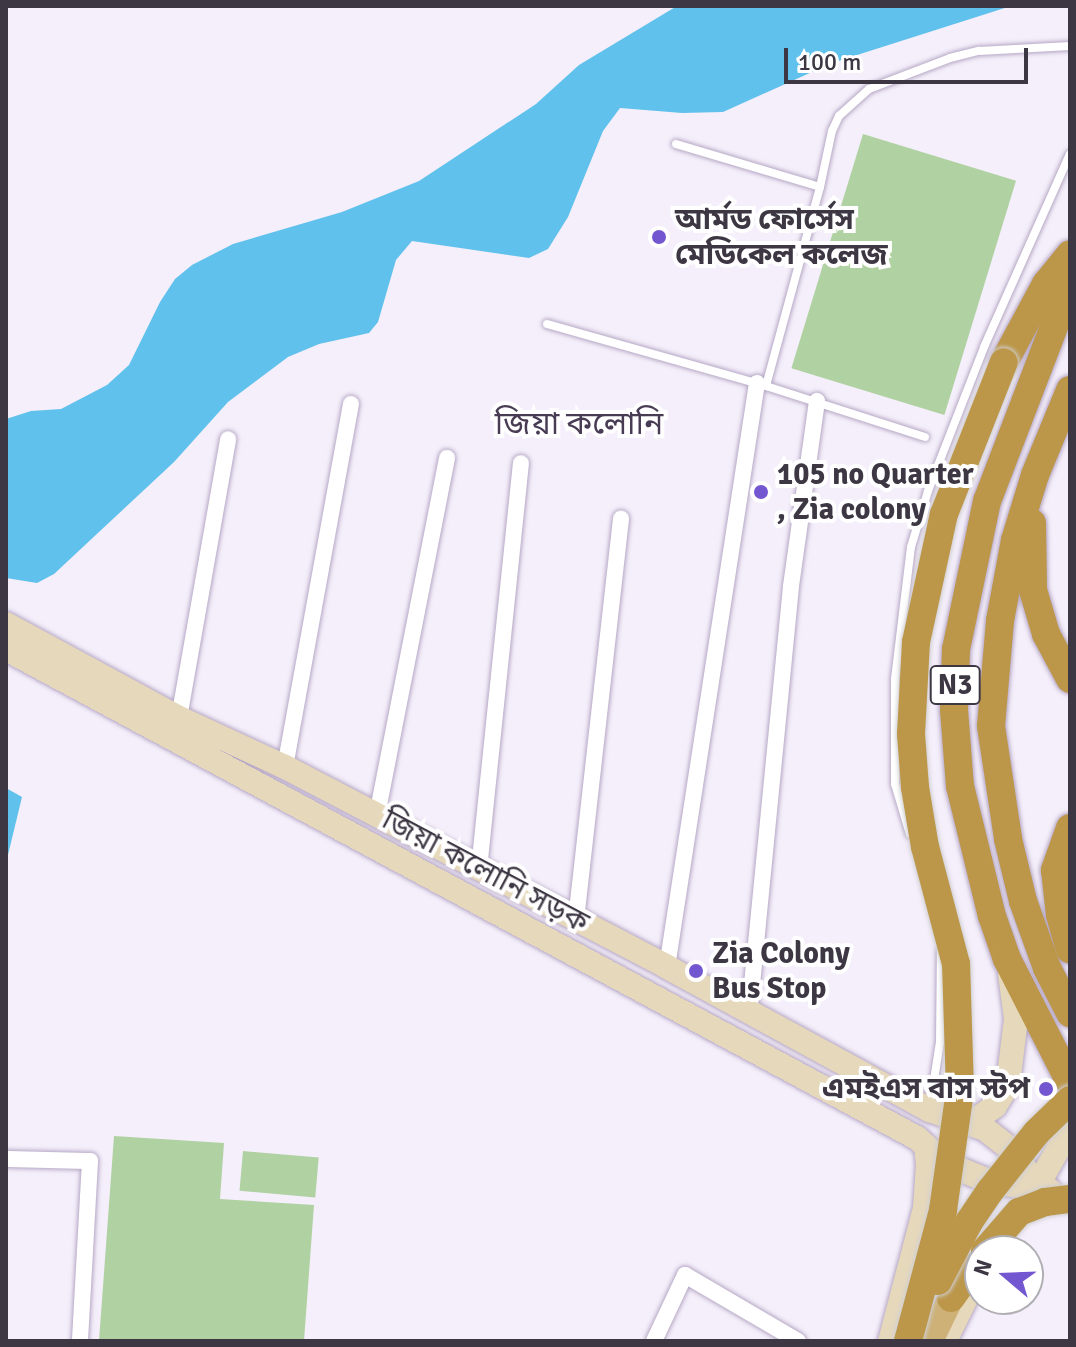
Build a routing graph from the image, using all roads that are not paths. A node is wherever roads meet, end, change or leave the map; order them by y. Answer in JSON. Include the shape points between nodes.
{"nodes":[{"id":1,"x":1070,"y":46,"type":"edge"},
{"id":2,"x":676,"y":144,"type":"dead end"},
{"id":3,"x":1070,"y":154,"type":"edge"},
{"id":4,"x":820,"y":187,"type":"junction"},
{"id":5,"x":1070,"y":254,"type":"edge"},
{"id":6,"x":1070,"y":285,"type":"edge"},
{"id":7,"x":547,"y":324,"type":"dead end"},
{"id":8,"x":762,"y":384,"type":"junction"},
{"id":9,"x":1070,"y":390,"type":"edge"},
{"id":10,"x":817,"y":401,"type":"junction"},
{"id":11,"x":351,"y":404,"type":"dead end"},
{"id":12,"x":925,"y":437,"type":"dead end"},
{"id":13,"x":228,"y":439,"type":"dead end"},
{"id":14,"x":447,"y":458,"type":"dead end"},
{"id":15,"x":521,"y":463,"type":"dead end"},
{"id":16,"x":1035,"y":475,"type":"junction"},
{"id":17,"x":621,"y":519,"type":"dead end"},
{"id":18,"x":6,"y":624,"type":"edge"},
{"id":19,"x":6,"y":649,"type":"edge"},
{"id":20,"x":1070,"y":679,"type":"edge"},
{"id":21,"x":179,"y":718,"type":"junction"},
{"id":22,"x":285,"y":767,"type":"junction"},
{"id":23,"x":377,"y":815,"type":"junction"},
{"id":24,"x":1070,"y":828,"type":"edge"},
{"id":25,"x":479,"y":869,"type":"junction"},
{"id":26,"x":576,"y":920,"type":"junction"},
{"id":27,"x":1070,"y":950,"type":"edge"},
{"id":28,"x":1007,"y":959,"type":"junction"},
{"id":29,"x":667,"y":967,"type":"junction"},
{"id":30,"x":1070,"y":1013,"type":"edge"},
{"id":31,"x":749,"y":1015,"type":"junction"},
{"id":32,"x":1070,"y":1082,"type":"edge"},
{"id":33,"x":1070,"y":1100,"type":"edge"},
{"id":34,"x":929,"y":1110,"type":"junction"},
{"id":35,"x":963,"y":1122,"type":"junction"},
{"id":36,"x":1070,"y":1127,"type":"edge"},
{"id":37,"x":926,"y":1146,"type":"junction"},
{"id":38,"x":6,"y":1159,"type":"edge"},
{"id":39,"x":1038,"y":1187,"type":"junction"},
{"id":40,"x":1070,"y":1199,"type":"edge"},
{"id":41,"x":999,"y":1235,"type":"edge"},
{"id":42,"x":1004,"y":1235,"type":"edge"},
{"id":43,"x":964,"y":1280,"type":"edge"},
{"id":44,"x":951,"y":1298,"type":"junction"},
{"id":45,"x":964,"y":1304,"type":"edge"},
{"id":46,"x":80,"y":1341,"type":"edge"},
{"id":47,"x":654,"y":1341,"type":"edge"},
{"id":48,"x":798,"y":1341,"type":"edge"},
{"id":49,"x":890,"y":1341,"type":"edge"},
{"id":50,"x":910,"y":1341,"type":"edge"},
{"id":51,"x":930,"y":1341,"type":"edge"},
{"id":52,"x":945,"y":1341,"type":"edge"}],
"edges":[{"from":1,"to":4,"type":"lane","via":[[979,51],[869,89],[839,116]]},
{"from":2,"to":4,"type":"lane"},
{"from":3,"to":34,"type":"lane","via":[[984,347],[911,547],[895,679],[895,784],[941,940],[940,1042]]},
{"from":4,"to":8,"type":"lane"},
{"from":5,"to":50,"type":"highway","bridge":true,"via":[[1046,284],[1004,362],[944,514],[916,642],[911,734],[915,787],[956,964],[960,1090],[943,1210]]},
{"from":6,"to":28,"type":"highway","number":"N3","via":[[987,501],[956,649],[960,786],[973,850]]},
{"from":7,"to":8,"type":"lane"},
{"from":8,"to":10,"type":"lane"},
{"from":8,"to":29,"type":"street"},
{"from":9,"to":16,"type":"highway","number":"N3"},
{"from":10,"to":12,"type":"lane"},
{"from":10,"to":31,"type":"street","via":[[791,586]]},
{"from":11,"to":22,"type":"street"},
{"from":13,"to":21,"type":"street"},
{"from":14,"to":23,"type":"street"},
{"from":15,"to":25,"type":"street"},
{"from":16,"to":20,"type":"highway","via":[[1033,590],[1046,634]]},
{"from":16,"to":30,"type":"highway","number":"N3","via":[[1005,584],[991,726],[1023,901]]},
{"from":17,"to":26,"type":"street"},
{"from":18,"to":21,"type":"main road","name":"জিয়া কলোনি সড়ক"},
{"from":19,"to":37,"type":"main road","name":"জিয়া কলোনি সড়ক","via":[[906,1130]]},
{"from":21,"to":22,"type":"main road","name":"জিয়া কলোনি সড়ক"},
{"from":22,"to":23,"type":"main road","name":"জিয়া কলোনি সড়ক"},
{"from":23,"to":25,"type":"main road","name":"জিয়া কলোনি সড়ক"},
{"from":24,"to":27,"type":"highway","via":[[1055,870]]},
{"from":25,"to":26,"type":"main road","name":"জিয়া কলোনি সড়ক"},
{"from":26,"to":29,"type":"main road","name":"জিয়া কলোনি সড়ক"},
{"from":28,"to":32,"type":"highway","number":"N3"},
{"from":28,"to":35,"type":"main road","via":[[1016,1019],[1008,1084],[987,1113]]},
{"from":29,"to":31,"type":"main road","name":"জিয়া কলোনি সড়ক"},
{"from":31,"to":34,"type":"main road","name":"জিয়া কলোনি সড়ক"},
{"from":33,"to":50,"type":"highway","bridge":true,"via":[[1013,1160],[969,1222]]},
{"from":34,"to":35,"type":"main road","name":"জিয়া কলোনি সড়ক"},
{"from":35,"to":39,"type":"main road","name":"জিয়া কলোনি সড়ক","via":[[997,1137],[1026,1165]]},
{"from":36,"to":39,"type":"main road"},
{"from":36,"to":44,"type":"highway","via":[[997,1206]]},
{"from":37,"to":39,"type":"main road","name":"জিয়া কলোনি সড়ক","via":[[959,1169],[992,1182]]},
{"from":37,"to":49,"type":"main road","via":[[922,1227]]},
{"from":38,"to":46,"type":"street","via":[[90,1161]]},
{"from":39,"to":40,"type":"main road","name":"জিয়া কলোনি সড়ক"},
{"from":39,"to":42,"type":"main road"},
{"from":40,"to":41,"type":"highway","bridge":true,"via":[[1019,1212]]},
{"from":43,"to":44,"type":"highway"},
{"from":44,"to":51,"type":"main road"},
{"from":45,"to":52,"type":"main road"},
{"from":47,"to":48,"type":"street","via":[[685,1275]]}]}
